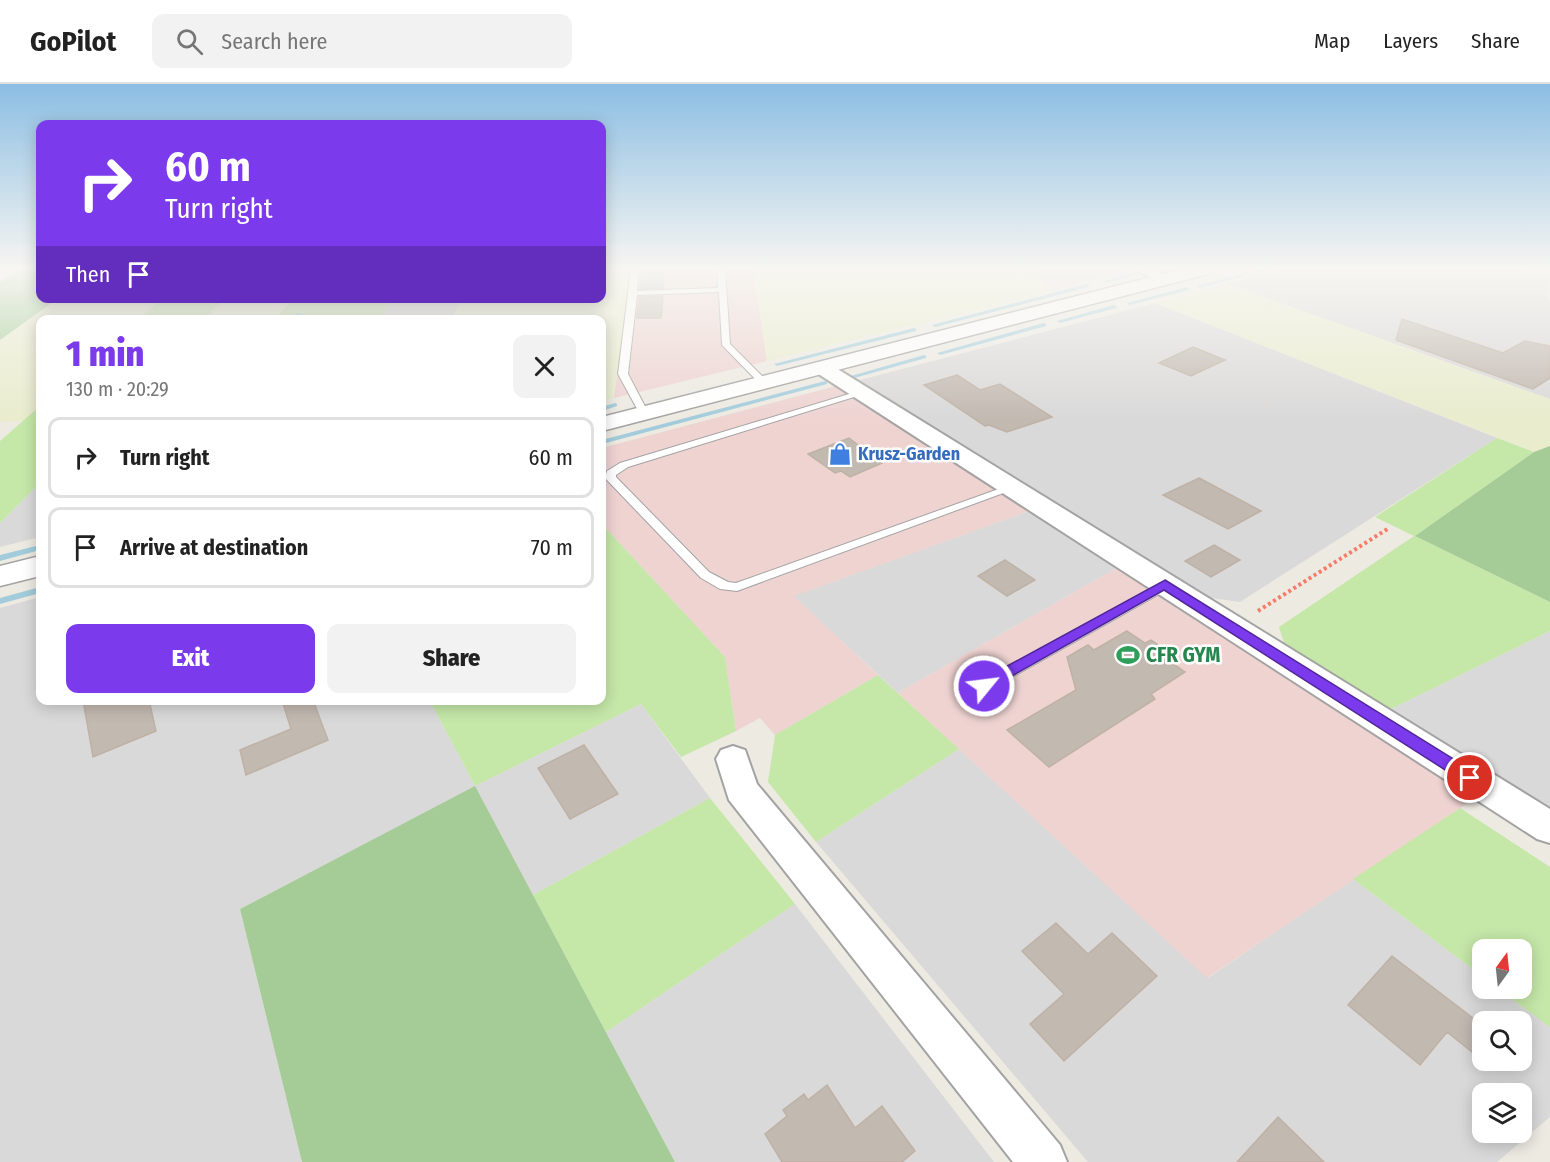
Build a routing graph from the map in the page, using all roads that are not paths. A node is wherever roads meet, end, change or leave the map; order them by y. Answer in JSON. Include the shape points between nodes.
{"nodes":[{"id":1,"x":630,"y":319,"type":"edge"},
{"id":2,"x":724,"y":319,"type":"edge"},
{"id":3,"x":1013,"y":319,"type":"edge"},
{"id":4,"x":824,"y":369,"type":"junction"},
{"id":5,"x":765,"y":384,"type":"junction"},
{"id":6,"x":862,"y":393,"type":"junction"},
{"id":7,"x":644,"y":414,"type":"junction"},
{"id":8,"x":606,"y":423,"type":"edge"},
{"id":9,"x":1011,"y":488,"type":"junction"},
{"id":10,"x":36,"y":567,"type":"edge"},
{"id":11,"x":0,"y":576,"type":"edge"},
{"id":12,"x":1165,"y":585,"type":"junction"},
{"id":13,"x":984,"y":686,"type":"dead end"},
{"id":14,"x":733,"y":759,"type":"dead end"},
{"id":15,"x":1550,"y":828,"type":"edge"},
{"id":16,"x":1043,"y":1162,"type":"edge"}],
"edges":[{"from":1,"to":7,"type":"lane","via":[[623,374]]},
{"from":2,"to":5,"type":"lane","via":[[726,345]]},
{"from":3,"to":4,"type":"street"},
{"from":4,"to":5,"type":"street"},
{"from":4,"to":6,"type":"street"},
{"from":5,"to":7,"type":"street"},
{"from":6,"to":9,"type":"street"},
{"from":6,"to":9,"type":"lane","via":[[624,465],[610,478],[705,576],[737,587]]},
{"from":7,"to":8,"type":"street"},
{"from":9,"to":12,"type":"street"},
{"from":10,"to":11,"type":"street"},
{"from":12,"to":13,"type":"lane"},
{"from":12,"to":15,"type":"street"},
{"from":14,"to":16,"type":"street","via":[[741,790]]}]}
